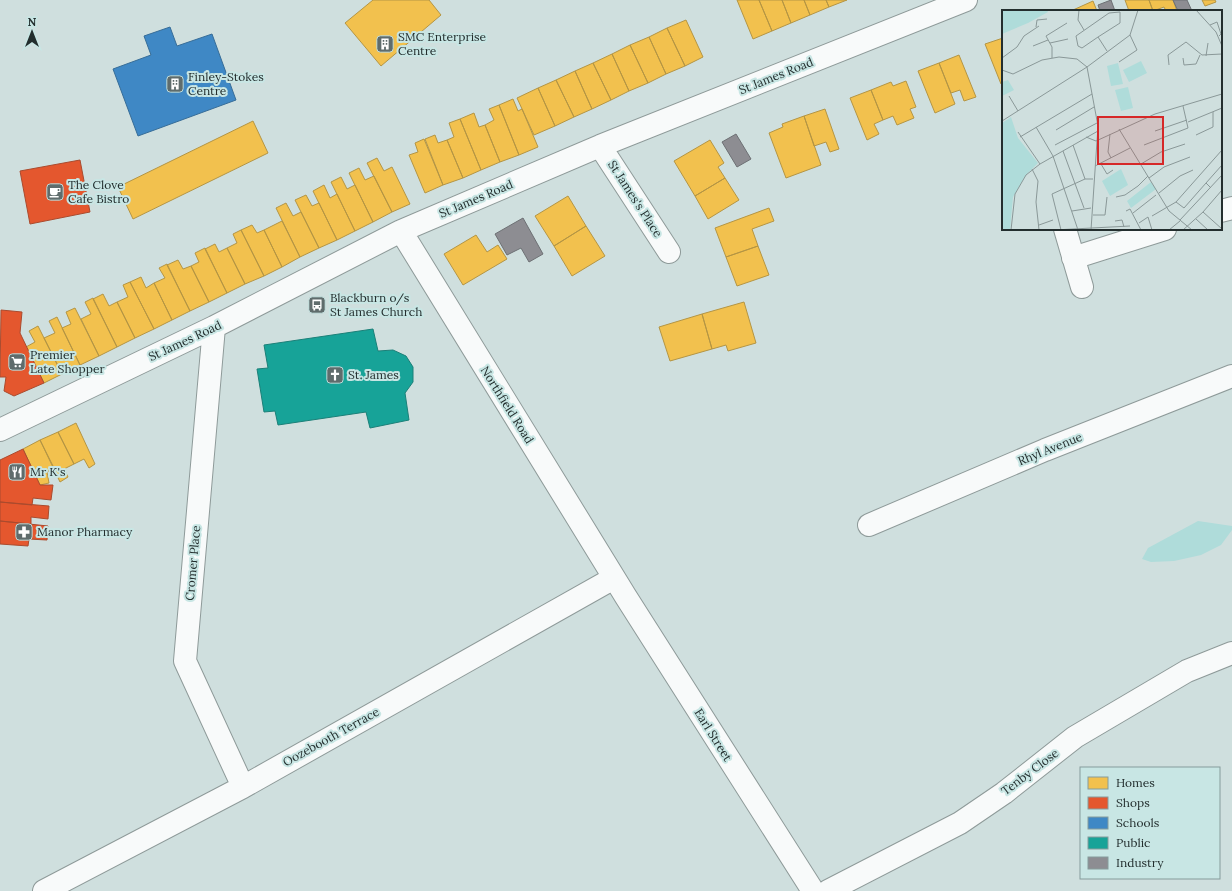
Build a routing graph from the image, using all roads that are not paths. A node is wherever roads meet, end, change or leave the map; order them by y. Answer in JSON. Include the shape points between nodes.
{"nodes":[{"id":1,"x":966,"y":0,"type":"edge"},
{"id":2,"x":600,"y":146,"type":"junction"},
{"id":3,"x":1232,"y":208,"type":"edge"},
{"id":4,"x":1222,"y":211,"type":"edge"},
{"id":5,"x":1064,"y":230,"type":"edge"},
{"id":6,"x":1162,"y":230,"type":"edge"},
{"id":7,"x":400,"y":231,"type":"junction"},
{"id":8,"x":669,"y":252,"type":"dead end"},
{"id":9,"x":1073,"y":258,"type":"junction"},
{"id":10,"x":1082,"y":287,"type":"dead end"},
{"id":11,"x":214,"y":327,"type":"junction"},
{"id":12,"x":1232,"y":376,"type":"edge"},
{"id":13,"x":0,"y":430,"type":"edge"},
{"id":14,"x":869,"y":525,"type":"dead end"},
{"id":15,"x":614,"y":578,"type":"junction"},
{"id":16,"x":1232,"y":653,"type":"edge"},
{"id":17,"x":243,"y":786,"type":"junction"},
{"id":18,"x":47,"y":890,"type":"edge"},
{"id":19,"x":813,"y":891,"type":"edge"},
{"id":20,"x":828,"y":891,"type":"edge"}],
"edges":[{"from":1,"to":2,"type":"street","name":"St James Road"},
{"from":2,"to":7,"type":"street","name":"St James Road"},
{"from":2,"to":8,"type":"street","name":"St James's Place"},
{"from":3,"to":4,"type":"street"},
{"from":5,"to":9,"type":"street"},
{"from":6,"to":9,"type":"street"},
{"from":7,"to":11,"type":"street","name":"St James Road"},
{"from":7,"to":15,"type":"street","name":"Northfield Road"},
{"from":9,"to":10,"type":"street"},
{"from":11,"to":13,"type":"street","name":"St James Road"},
{"from":11,"to":17,"type":"street","name":"Cromer Place","via":[[185,661]]},
{"from":12,"to":14,"type":"street","name":"Rhyl Avenue","via":[[1045,450]]},
{"from":15,"to":17,"type":"street","name":"Oozebooth Terrace"},
{"from":15,"to":19,"type":"street","name":"Earl Street"},
{"from":16,"to":20,"type":"street","name":"Tenby Close","via":[[1187,671],[1075,738],[1004,793],[960,822]]},
{"from":17,"to":18,"type":"street","name":"Oozebooth Terrace"}]}
